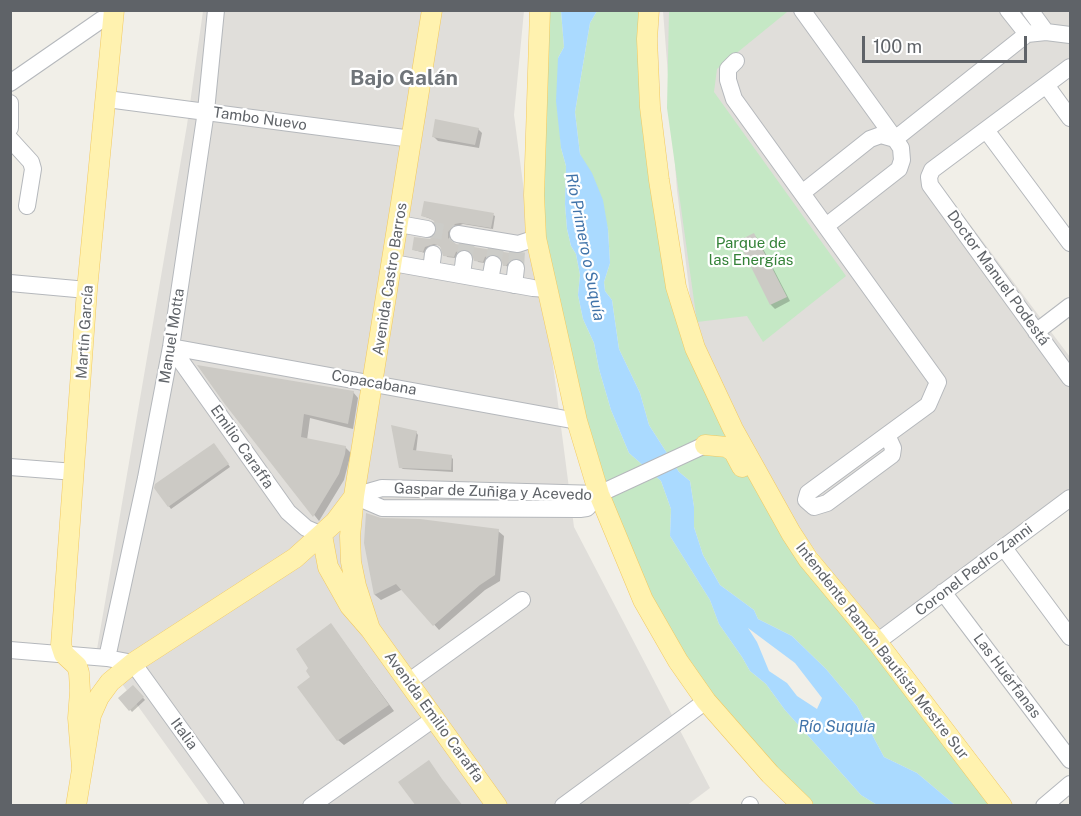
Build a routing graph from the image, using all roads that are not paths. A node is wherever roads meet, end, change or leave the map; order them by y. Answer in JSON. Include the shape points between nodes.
{"nodes":[{"id":1,"x":216,"y":10,"type":"edge"},
{"id":2,"x":432,"y":10,"type":"edge"},
{"id":3,"x":540,"y":10,"type":"edge"},
{"id":4,"x":649,"y":10,"type":"edge"},
{"id":5,"x":802,"y":10,"type":"edge"},
{"id":6,"x":1008,"y":10,"type":"edge"},
{"id":7,"x":1030,"y":10,"type":"edge"},
{"id":8,"x":114,"y":12,"type":"edge"},
{"id":9,"x":1046,"y":32,"type":"junction"},
{"id":10,"x":1027,"y":34,"type":"junction"},
{"id":11,"x":1071,"y":35,"type":"edge"},
{"id":12,"x":736,"y":61,"type":"dead end"},
{"id":13,"x":1071,"y":66,"type":"edge"},
{"id":14,"x":10,"y":83,"type":"edge"},
{"id":15,"x":1046,"y":85,"type":"junction"},
{"id":16,"x":107,"y":99,"type":"junction"},
{"id":17,"x":10,"y":103,"type":"edge"},
{"id":18,"x":206,"y":111,"type":"junction"},
{"id":19,"x":1071,"y":118,"type":"edge"},
{"id":20,"x":10,"y":128,"type":"edge"},
{"id":21,"x":986,"y":130,"type":"junction"},
{"id":22,"x":10,"y":139,"type":"edge"},
{"id":23,"x":895,"y":139,"type":"junction"},
{"id":24,"x":412,"y":140,"type":"junction"},
{"id":25,"x":802,"y":193,"type":"junction"},
{"id":26,"x":27,"y":206,"type":"dead end"},
{"id":27,"x":399,"y":224,"type":"junction"},
{"id":28,"x":826,"y":226,"type":"junction"},
{"id":29,"x":427,"y":229,"type":"tunnel mouth"},
{"id":30,"x":1071,"y":243,"type":"edge"},
{"id":31,"x":464,"y":249,"type":"junction"},
{"id":32,"x":520,"y":257,"type":"junction"},
{"id":33,"x":494,"y":258,"type":"junction"},
{"id":34,"x":393,"y":263,"type":"junction"},
{"id":35,"x":10,"y":283,"type":"edge"},
{"id":36,"x":676,"y":287,"type":"junction"},
{"id":37,"x":548,"y":289,"type":"junction"},
{"id":38,"x":87,"y":290,"type":"junction"},
{"id":39,"x":1071,"y":306,"type":"edge"},
{"id":40,"x":1036,"y":332,"type":"junction"},
{"id":41,"x":171,"y":347,"type":"junction"},
{"id":42,"x":1071,"y":378,"type":"edge"},
{"id":43,"x":373,"y":382,"type":"junction"},
{"id":44,"x":577,"y":421,"type":"junction"},
{"id":45,"x":887,"y":435,"type":"junction"},
{"id":46,"x":708,"y":443,"type":"junction"},
{"id":47,"x":10,"y":467,"type":"edge"},
{"id":48,"x":75,"y":472,"type":"junction"},
{"id":49,"x":605,"y":492,"type":"junction"},
{"id":50,"x":354,"y":496,"type":"junction"},
{"id":51,"x":1068,"y":504,"type":"edge"},
{"id":52,"x":322,"y":535,"type":"junction"},
{"id":53,"x":1004,"y":548,"type":"junction"},
{"id":54,"x":295,"y":558,"type":"junction"},
{"id":55,"x":328,"y":567,"type":"junction"},
{"id":56,"x":943,"y":592,"type":"junction"},
{"id":57,"x":522,"y":600,"type":"dead end"},
{"id":58,"x":370,"y":629,"type":"junction"},
{"id":59,"x":1071,"y":637,"type":"edge"},
{"id":60,"x":877,"y":642,"type":"junction"},
{"id":61,"x":10,"y":650,"type":"edge"},
{"id":62,"x":64,"y":654,"type":"junction"},
{"id":63,"x":107,"y":658,"type":"junction"},
{"id":64,"x":133,"y":663,"type":"junction"},
{"id":65,"x":893,"y":664,"type":"junction"},
{"id":66,"x":408,"y":682,"type":"junction"},
{"id":67,"x":706,"y":701,"type":"junction"},
{"id":68,"x":435,"y":718,"type":"junction"},
{"id":69,"x":1071,"y":760,"type":"edge"},
{"id":70,"x":82,"y":769,"type":"junction"},
{"id":71,"x":1071,"y":784,"type":"edge"},
{"id":72,"x":76,"y":806,"type":"edge"},
{"id":73,"x":236,"y":806,"type":"edge"},
{"id":74,"x":310,"y":806,"type":"edge"},
{"id":75,"x":497,"y":806,"type":"edge"},
{"id":76,"x":563,"y":806,"type":"edge"},
{"id":77,"x":803,"y":806,"type":"edge"},
{"id":78,"x":1002,"y":806,"type":"edge"},
{"id":79,"x":1044,"y":806,"type":"edge"}],
"edges":[{"from":1,"to":18,"type":"street","name":"Manuel Motta"},
{"from":2,"to":24,"type":"main road","name":"Avenida Castro Barros"},
{"from":3,"to":32,"type":"main road","via":[[534,195]]},
{"from":4,"to":36,"type":"main road","name":"Intendente Ramón Bautista Mestre Sur","via":[[650,107]]},
{"from":5,"to":23,"type":"street"},
{"from":6,"to":10,"type":"street"},
{"from":7,"to":9,"type":"street"},
{"from":8,"to":14,"type":"street"},
{"from":8,"to":16,"type":"main road","name":"Martín García"},
{"from":9,"to":10,"type":"street"},
{"from":9,"to":11,"type":"street"},
{"from":10,"to":23,"type":"street"},
{"from":12,"to":25,"type":"street","via":[[728,69],[734,99]]},
{"from":13,"to":15,"type":"street"},
{"from":15,"to":19,"type":"street"},
{"from":15,"to":21,"type":"street"},
{"from":16,"to":18,"type":"street","name":"Tambo Nuevo"},
{"from":16,"to":38,"type":"main road","name":"Martín García"},
{"from":17,"to":20,"type":"street"},
{"from":18,"to":24,"type":"street","name":"Tambo Nuevo"},
{"from":18,"to":41,"type":"street","name":"Manuel Motta"},
{"from":21,"to":30,"type":"street"},
{"from":21,"to":40,"type":"street","name":"Doctor Manuel Podestá","via":[[932,170],[930,185]]},
{"from":22,"to":26,"type":"street","via":[[33,169]]},
{"from":23,"to":25,"type":"street","via":[[880,135],[870,139]]},
{"from":23,"to":28,"type":"street","via":[[901,148],[898,169]]},
{"from":24,"to":27,"type":"main road","name":"Avenida Castro Barros"},
{"from":25,"to":28,"type":"street"},
{"from":27,"to":29,"type":"street"},
{"from":27,"to":34,"type":"main road","name":"Avenida Castro Barros"},
{"from":28,"to":45,"type":"street","via":[[938,382],[928,405]]},
{"from":31,"to":33,"type":"street"},
{"from":31,"to":33,"type":"street"},
{"from":31,"to":34,"type":"street","via":[[432,262]]},
{"from":32,"to":33,"type":"street"},
{"from":32,"to":33,"type":"street"},
{"from":32,"to":37,"type":"main road"},
{"from":32,"to":37,"type":"street"},
{"from":34,"to":43,"type":"main road","name":"Avenida Castro Barros"},
{"from":35,"to":38,"type":"street"},
{"from":36,"to":46,"type":"main road","via":[[681,332],[716,426]]},
{"from":36,"to":60,"type":"main road","name":"Intendente Ramón Bautista Mestre Sur","via":[[695,348],[733,429],[791,533]]},
{"from":37,"to":44,"type":"main road"},
{"from":38,"to":48,"type":"main road","name":"Martín García"},
{"from":39,"to":40,"type":"street"},
{"from":40,"to":42,"type":"street","name":"Doctor Manuel Podestá"},
{"from":41,"to":43,"type":"street","name":"Copacabana"},
{"from":41,"to":52,"type":"street","name":"Emilio Caraffa","via":[[288,512],[306,528]]},
{"from":41,"to":63,"type":"street","name":"Manuel Motta"},
{"from":43,"to":44,"type":"street","name":"Copacabana"},
{"from":43,"to":50,"type":"main road","name":"Avenida Castro Barros"},
{"from":44,"to":49,"type":"main road"},
{"from":45,"to":45,"type":"street","via":[[808,493],[806,500],[814,507],[827,503],[892,454]]},
{"from":46,"to":49,"type":"street"},
{"from":46,"to":65,"type":"main road","via":[[734,452],[790,553],[874,655]]},
{"from":47,"to":48,"type":"street"},
{"from":48,"to":62,"type":"main road","name":"Martín García","via":[[61,645]]},
{"from":49,"to":50,"type":"street","name":"Gaspar de Zuñiga y Acevedo","via":[[382,488]]},
{"from":49,"to":67,"type":"main road","via":[[627,564],[658,627]]},
{"from":50,"to":52,"type":"main road","name":"Avenida Castro Barros"},
{"from":50,"to":58,"type":"main road","name":"Avenida Emilio Caraffa","via":[[351,562]]},
{"from":51,"to":53,"type":"street","name":"Coronel Pedro Zanni"},
{"from":52,"to":54,"type":"main road","name":"Avenida Castro Barros"},
{"from":52,"to":55,"type":"main road","name":"Avenida Emilio Caraffa"},
{"from":53,"to":56,"type":"street","name":"Coronel Pedro Zanni"},
{"from":53,"to":59,"type":"street"},
{"from":54,"to":55,"type":"main road","via":[[306,556]]},
{"from":54,"to":64,"type":"main road","name":"Avenida Castro Barros"},
{"from":55,"to":58,"type":"main road","name":"Avenida Emilio Caraffa","via":[[350,606]]},
{"from":56,"to":60,"type":"street","name":"Coronel Pedro Zanni"},
{"from":56,"to":69,"type":"street","name":"Las Huérfanas"},
{"from":57,"to":66,"type":"street"},
{"from":58,"to":66,"type":"main road","name":"Avenida Emilio Caraffa"},
{"from":60,"to":65,"type":"main road","name":"Intendente Ramón Bautista Mestre Sur"},
{"from":61,"to":62,"type":"street"},
{"from":62,"to":63,"type":"street"},
{"from":62,"to":70,"type":"main road","via":[[80,673]]},
{"from":63,"to":64,"type":"street"},
{"from":64,"to":70,"type":"main road","name":"Avenida Castro Barros","via":[[110,682],[94,706]]},
{"from":64,"to":73,"type":"street","name":"Italia"},
{"from":65,"to":78,"type":"main road","name":"Intendente Ramón Bautista Mestre Sur"},
{"from":66,"to":68,"type":"main road","name":"Avenida Emilio Caraffa"},
{"from":67,"to":76,"type":"street"},
{"from":67,"to":77,"type":"main road"},
{"from":68,"to":74,"type":"street"},
{"from":68,"to":75,"type":"main road","name":"Avenida Emilio Caraffa"},
{"from":70,"to":72,"type":"main road"},
{"from":71,"to":79,"type":"street"}]}
